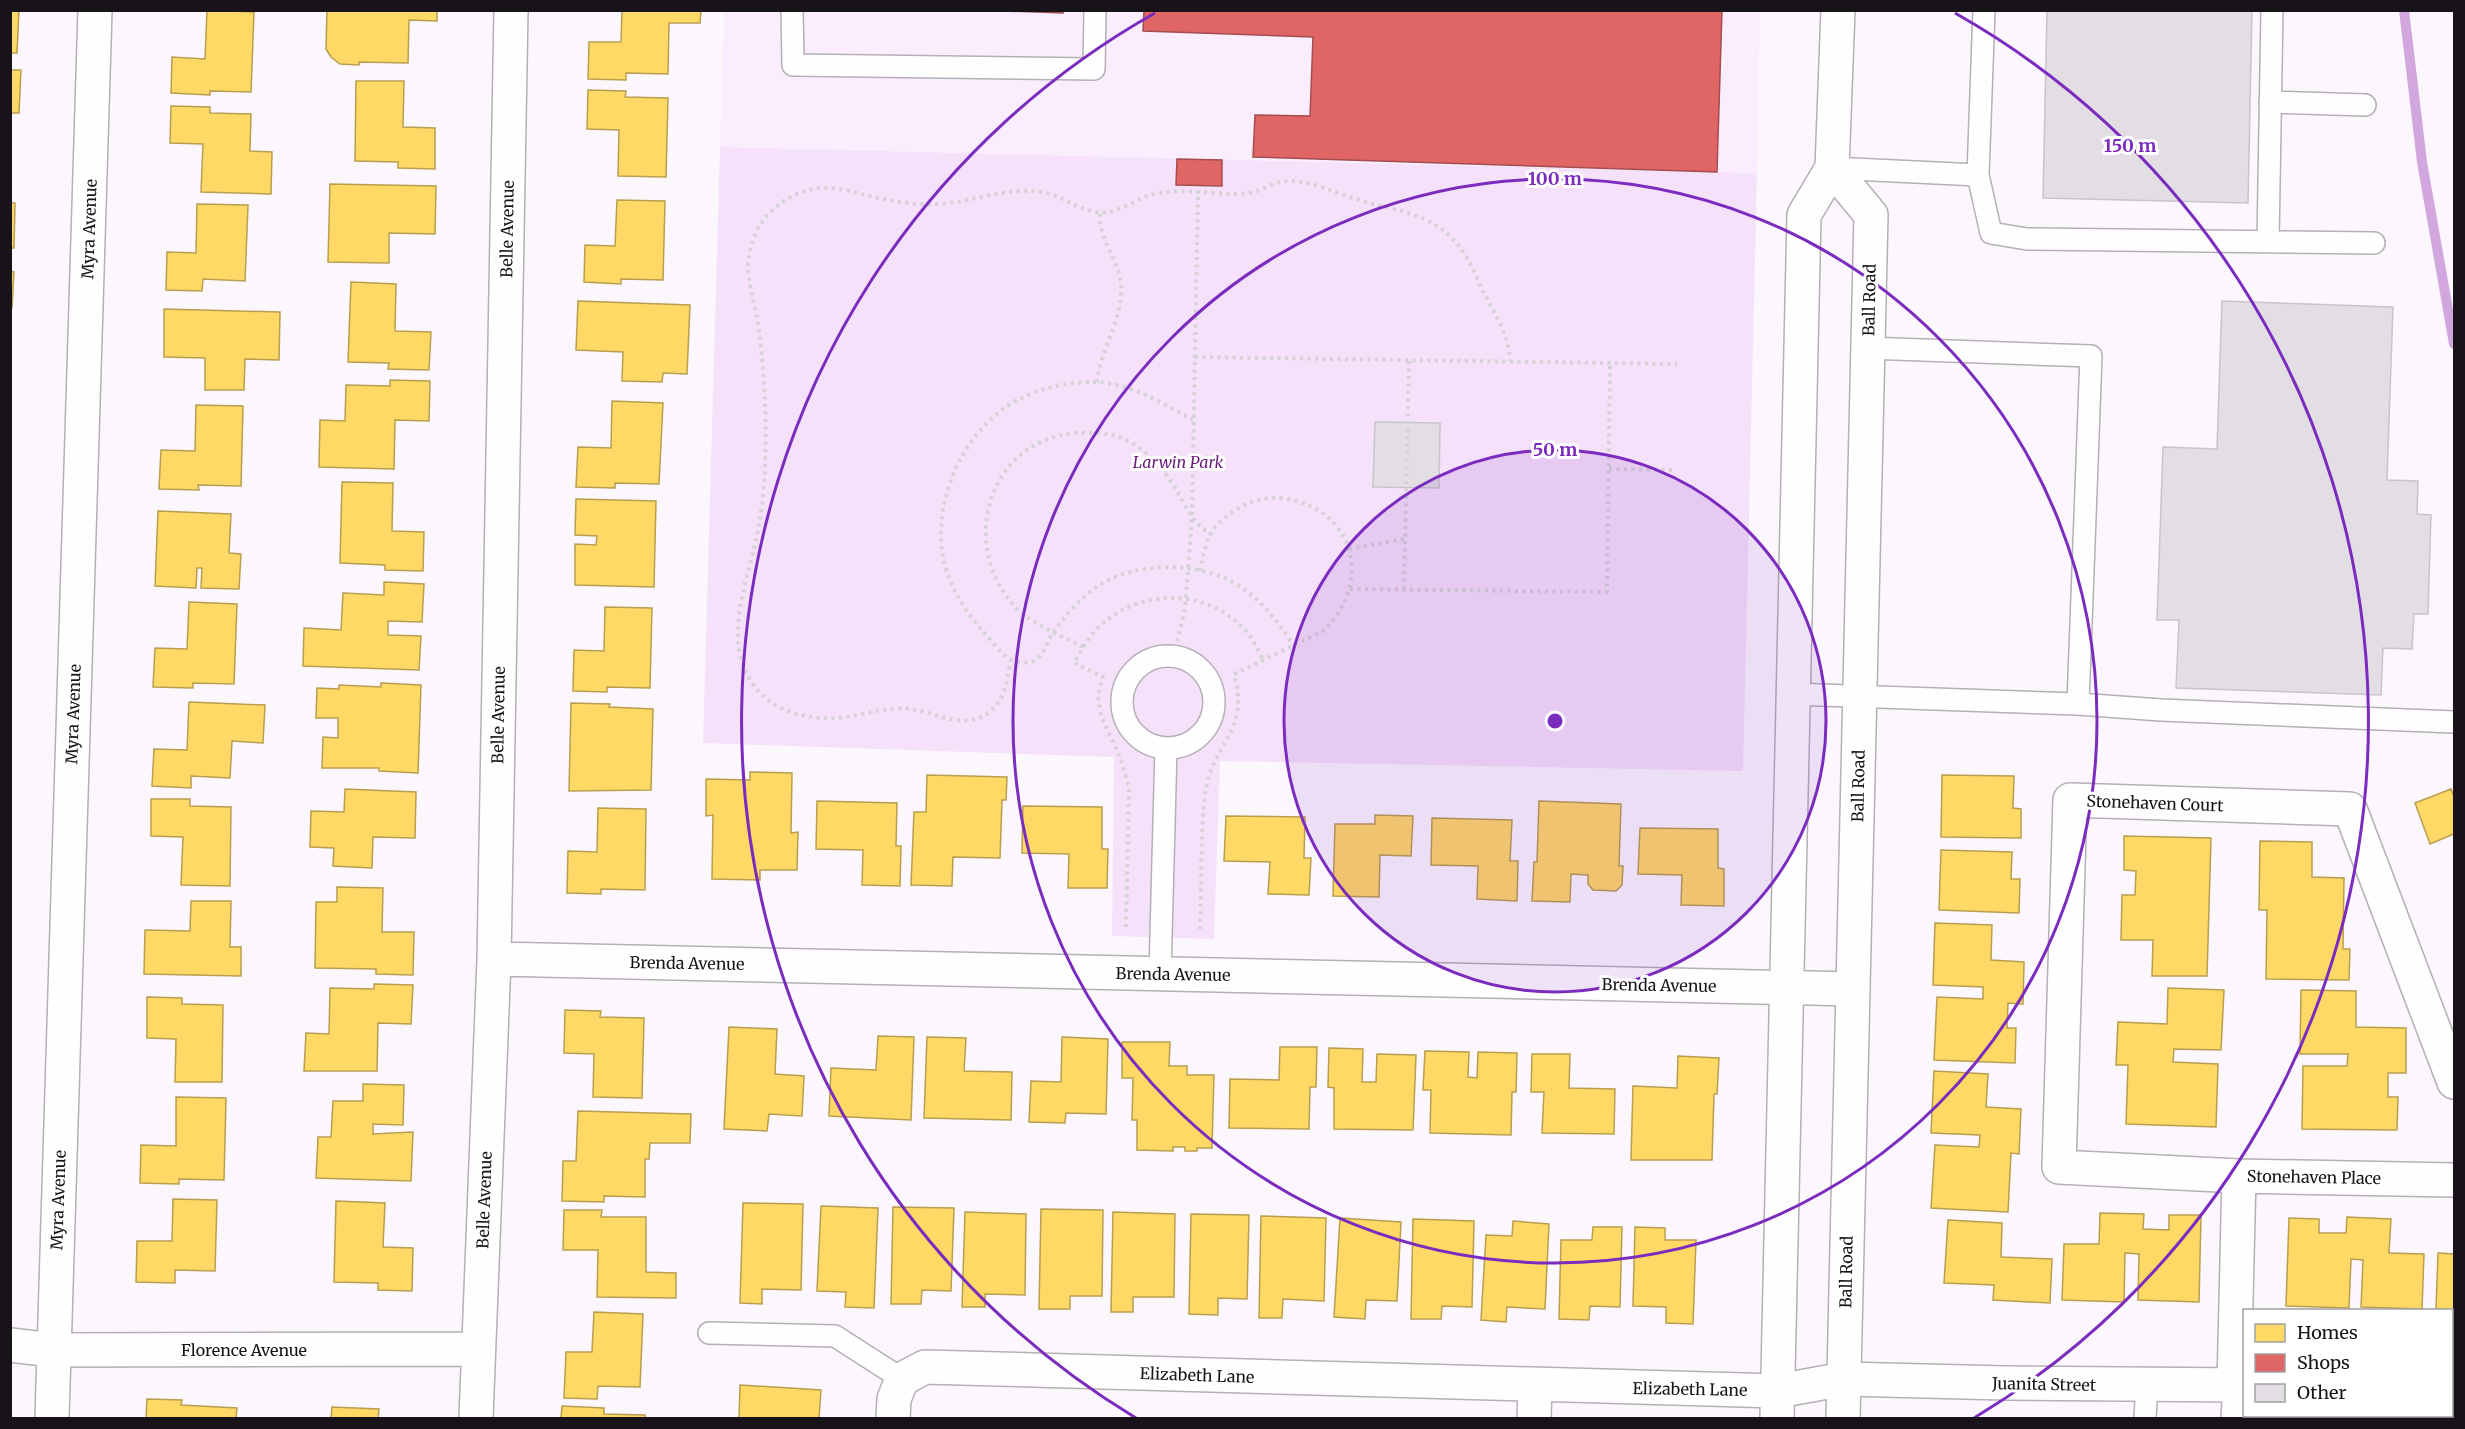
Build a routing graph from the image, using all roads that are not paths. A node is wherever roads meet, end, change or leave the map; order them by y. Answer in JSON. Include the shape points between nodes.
{"nodes":[{"id":1,"x":95,"y":10,"type":"edge"},
{"id":2,"x":511,"y":10,"type":"edge"},
{"id":3,"x":792,"y":10,"type":"edge"},
{"id":4,"x":1095,"y":10,"type":"edge"},
{"id":5,"x":1838,"y":10,"type":"edge"},
{"id":6,"x":1984,"y":10,"type":"edge"},
{"id":7,"x":2272,"y":10,"type":"edge"},
{"id":8,"x":2270,"y":102,"type":"junction"},
{"id":9,"x":2365,"y":105,"type":"dead end"},
{"id":10,"x":1832,"y":168,"type":"junction"},
{"id":11,"x":1978,"y":176,"type":"junction"},
{"id":12,"x":2268,"y":241,"type":"junction"},
{"id":13,"x":2374,"y":243,"type":"dead end"},
{"id":14,"x":1868,"y":348,"type":"junction"},
{"id":15,"x":1793,"y":694,"type":"junction"},
{"id":16,"x":1860,"y":696,"type":"junction"},
{"id":17,"x":2078,"y":704,"type":"junction"},
{"id":18,"x":2454,"y":722,"type":"edge"},
{"id":19,"x":1166,"y":748,"type":"junction"},
{"id":20,"x":494,"y":959,"type":"junction"},
{"id":21,"x":1160,"y":974,"type":"junction"},
{"id":22,"x":1786,"y":987,"type":"junction"},
{"id":23,"x":1853,"y":989,"type":"junction"},
{"id":24,"x":2454,"y":1082,"type":"edge"},
{"id":25,"x":2239,"y":1176,"type":"junction"},
{"id":26,"x":2454,"y":1180,"type":"edge"},
{"id":27,"x":709,"y":1334,"type":"dead end"},
{"id":28,"x":10,"y":1345,"type":"edge"},
{"id":29,"x":53,"y":1350,"type":"junction"},
{"id":30,"x":477,"y":1350,"type":"junction"},
{"id":31,"x":902,"y":1379,"type":"junction"},
{"id":32,"x":1844,"y":1379,"type":"junction"},
{"id":33,"x":1535,"y":1385,"type":"junction"},
{"id":34,"x":2146,"y":1385,"type":"junction"},
{"id":35,"x":2239,"y":1385,"type":"edge"},
{"id":36,"x":1777,"y":1405,"type":"edge"},
{"id":37,"x":52,"y":1419,"type":"edge"},
{"id":38,"x":476,"y":1419,"type":"edge"},
{"id":39,"x":893,"y":1419,"type":"edge"},
{"id":40,"x":1534,"y":1419,"type":"edge"},
{"id":41,"x":1842,"y":1419,"type":"edge"},
{"id":42,"x":2145,"y":1419,"type":"edge"},
{"id":43,"x":2232,"y":1419,"type":"edge"}],
"edges":[{"from":1,"to":29,"type":"street","name":"Myra Avenue"},
{"from":2,"to":20,"type":"street","name":"Belle Avenue"},
{"from":3,"to":4,"type":"lane","via":[[793,65],[1094,69]]},
{"from":5,"to":10,"type":"street"},
{"from":6,"to":11,"type":"lane"},
{"from":7,"to":8,"type":"lane"},
{"from":8,"to":9,"type":"lane"},
{"from":8,"to":12,"type":"lane"},
{"from":10,"to":11,"type":"lane"},
{"from":10,"to":14,"type":"street","name":"Ball Road","via":[[1871,215]]},
{"from":10,"to":15,"type":"street","via":[[1804,214]]},
{"from":11,"to":12,"type":"lane","via":[[1991,233],[2026,239]]},
{"from":12,"to":13,"type":"lane"},
{"from":14,"to":16,"type":"street","name":"Ball Road"},
{"from":14,"to":17,"type":"lane","via":[[2091,356]]},
{"from":15,"to":16,"type":"lane"},
{"from":15,"to":22,"type":"street"},
{"from":16,"to":17,"type":"lane"},
{"from":16,"to":23,"type":"street","name":"Ball Road"},
{"from":17,"to":18,"type":"lane"},
{"from":19,"to":19,"type":"lane","via":[[1137,736],[1123,709],[1123,693],[1137,666],[1151,658],[1174,656],[1194,663],[1204,674],[1212,687],[1214,702],[1211,717],[1199,735],[1180,746]]},
{"from":19,"to":21,"type":"lane"},
{"from":20,"to":21,"type":"street","name":"Brenda Avenue"},
{"from":20,"to":30,"type":"street","name":"Belle Avenue"},
{"from":21,"to":22,"type":"street","name":"Brenda Avenue"},
{"from":22,"to":23,"type":"street","name":"Brenda Avenue"},
{"from":22,"to":36,"type":"street"},
{"from":23,"to":32,"type":"street","name":"Ball Road"},
{"from":24,"to":25,"type":"street","name":"Stonehaven Court","via":[[2350,809],[2070,800],[2059,1167]]},
{"from":25,"to":26,"type":"street","name":"Stonehaven Place"},
{"from":25,"to":35,"type":"street","name":"Stonehaven Place"},
{"from":27,"to":31,"type":"lane","via":[[835,1336]]},
{"from":28,"to":29,"type":"street","name":"Florence Avenue"},
{"from":29,"to":30,"type":"street","name":"Florence Avenue"},
{"from":29,"to":37,"type":"street","name":"Myra Avenue"},
{"from":30,"to":38,"type":"street","name":"Belle Avenue"},
{"from":31,"to":33,"type":"street","name":"Elizabeth Lane","via":[[925,1367]]},
{"from":31,"to":39,"type":"street","via":[[894,1399]]},
{"from":32,"to":34,"type":"street","name":"Juanita Street"},
{"from":32,"to":36,"type":"street","name":"Elizabeth Lane"},
{"from":32,"to":41,"type":"street","name":"Ball Road"},
{"from":33,"to":36,"type":"street","name":"Elizabeth Lane"},
{"from":33,"to":40,"type":"street"},
{"from":34,"to":35,"type":"street","name":"Juanita Street"},
{"from":34,"to":42,"type":"lane"},
{"from":35,"to":43,"type":"lane"}]}
